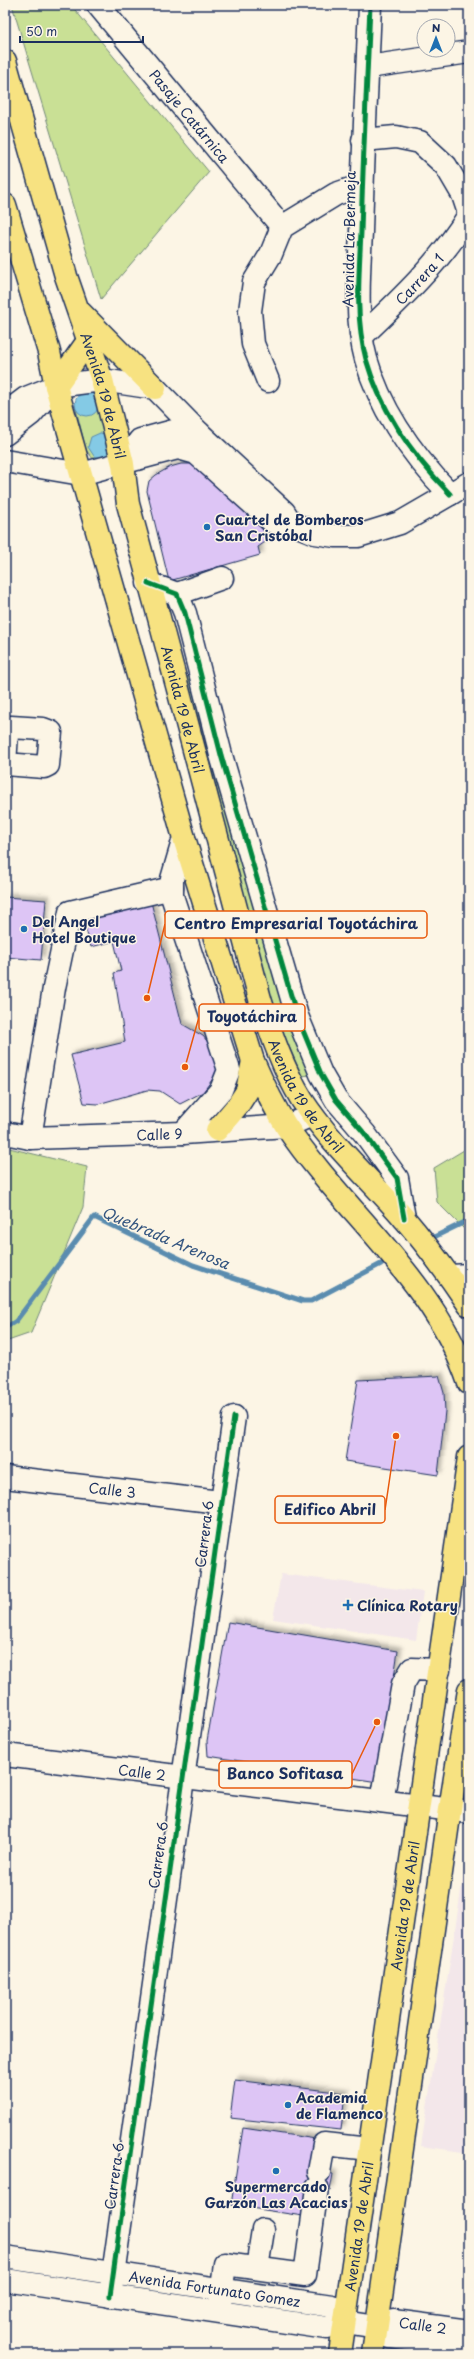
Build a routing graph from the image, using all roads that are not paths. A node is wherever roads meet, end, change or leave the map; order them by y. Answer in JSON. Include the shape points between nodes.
{"nodes":[{"id":1,"x":98,"y":5,"type":"edge"},
{"id":2,"x":370,"y":5,"type":"edge"},
{"id":3,"x":469,"y":52,"type":"edge"},
{"id":4,"x":5,"y":61,"type":"edge"},
{"id":5,"x":368,"y":67,"type":"junction"},
{"id":6,"x":363,"y":140,"type":"junction"},
{"id":7,"x":362,"y":185,"type":"junction"},
{"id":8,"x":5,"y":205,"type":"edge"},
{"id":9,"x":469,"y":214,"type":"edge"},
{"id":10,"x":282,"y":227,"type":"junction"},
{"id":11,"x":77,"y":309,"type":"junction"},
{"id":12,"x":362,"y":336,"type":"junction"},
{"id":13,"x":88,"y":341,"type":"junction"},
{"id":14,"x":102,"y":380,"type":"junction"},
{"id":15,"x":268,"y":381,"type":"dead end"},
{"id":16,"x":56,"y":386,"type":"junction"},
{"id":17,"x":155,"y":388,"type":"junction"},
{"id":18,"x":5,"y":414,"type":"edge"},
{"id":19,"x":199,"y":433,"type":"junction"},
{"id":20,"x":5,"y":434,"type":"edge"},
{"id":21,"x":5,"y":461,"type":"edge"},
{"id":22,"x":123,"y":464,"type":"junction"},
{"id":23,"x":81,"y":474,"type":"junction"},
{"id":24,"x":469,"y":483,"type":"edge"},
{"id":25,"x":450,"y":494,"type":"junction"},
{"id":26,"x":291,"y":523,"type":"junction"},
{"id":27,"x":222,"y":578,"type":"dead end"},
{"id":28,"x":148,"y":583,"type":"junction"},
{"id":29,"x":177,"y":594,"type":"junction"},
{"id":30,"x":184,"y":838,"type":"junction"},
{"id":31,"x":172,"y":888,"type":"junction"},
{"id":32,"x":253,"y":1061,"type":"junction"},
{"id":33,"x":312,"y":1115,"type":"junction"},
{"id":34,"x":287,"y":1126,"type":"junction"},
{"id":35,"x":217,"y":1130,"type":"junction"},
{"id":36,"x":5,"y":1133,"type":"edge"},
{"id":37,"x":183,"y":1133,"type":"junction"},
{"id":38,"x":30,"y":1138,"type":"junction"},
{"id":39,"x":404,"y":1218,"type":"junction"},
{"id":40,"x":459,"y":1275,"type":"edge"},
{"id":41,"x":469,"y":1305,"type":"edge"},
{"id":42,"x":469,"y":1383,"type":"edge"},
{"id":43,"x":234,"y":1417,"type":"dead end"},
{"id":44,"x":469,"y":1457,"type":"edge"},
{"id":45,"x":5,"y":1478,"type":"edge"},
{"id":46,"x":220,"y":1502,"type":"junction"},
{"id":47,"x":439,"y":1670,"type":"junction"},
{"id":48,"x":469,"y":1690,"type":"edge"},
{"id":49,"x":5,"y":1755,"type":"edge"},
{"id":50,"x":182,"y":1776,"type":"junction"},
{"id":51,"x":382,"y":1801,"type":"junction"},
{"id":52,"x":420,"y":1806,"type":"junction"},
{"id":53,"x":459,"y":1811,"type":"edge"},
{"id":54,"x":369,"y":2150,"type":"junction"},
{"id":55,"x":263,"y":2230,"type":"dead end"},
{"id":56,"x":9,"y":2258,"type":"edge"},
{"id":57,"x":257,"y":2268,"type":"junction"},
{"id":58,"x":113,"y":2272,"type":"junction"},
{"id":59,"x":305,"y":2276,"type":"junction"},
{"id":60,"x":9,"y":2286,"type":"edge"},
{"id":61,"x":222,"y":2288,"type":"junction"},
{"id":62,"x":110,"y":2296,"type":"junction"},
{"id":63,"x":301,"y":2301,"type":"junction"},
{"id":64,"x":218,"y":2312,"type":"junction"},
{"id":65,"x":345,"y":2322,"type":"junction"},
{"id":66,"x":377,"y":2326,"type":"junction"},
{"id":67,"x":469,"y":2331,"type":"edge"},
{"id":68,"x":469,"y":2347,"type":"edge"},
{"id":69,"x":340,"y":2354,"type":"edge"},
{"id":70,"x":373,"y":2354,"type":"edge"}],
"edges":[{"from":1,"to":10,"type":"street","name":"Pasaje Catárnica"},
{"from":2,"to":5,"type":"street","name":"Avenida La Bermeja"},
{"from":3,"to":5,"type":"street"},
{"from":4,"to":11,"type":"main road","name":"Avenida 19 de Abril","via":[[38,182]]},
{"from":5,"to":6,"type":"street","name":"Avenida La Bermeja"},
{"from":6,"to":7,"type":"street","name":"Avenida La Bermeja"},
{"from":6,"to":9,"type":"street","name":"Carrera 1","via":[[396,137],[420,142],[446,166],[464,195]]},
{"from":7,"to":10,"type":"street","via":[[336,194]]},
{"from":7,"to":12,"type":"street","name":"Avenida La Bermeja","via":[[359,305]]},
{"from":8,"to":16,"type":"main road","name":"Avenida 19 de Abril","via":[[49,352]]},
{"from":9,"to":12,"type":"street","name":"Carrera 1","via":[[433,264]]},
{"from":10,"to":15,"type":"street","via":[[271,254],[254,282],[250,311],[253,344]]},
{"from":11,"to":13,"type":"main road","name":"Avenida 19 de Abril"},
{"from":11,"to":17,"type":"main road"},
{"from":12,"to":25,"type":"street","name":"Avenida La Bermeja","via":[[376,390],[402,438]]},
{"from":13,"to":14,"type":"main road","name":"Avenida 19 de Abril"},
{"from":13,"to":16,"type":"main road"},
{"from":14,"to":16,"type":"street"},
{"from":14,"to":17,"type":"street"},
{"from":14,"to":22,"type":"main road","name":"Avenida 19 de Abril"},
{"from":16,"to":18,"type":"street","via":[[26,398]]},
{"from":16,"to":20,"type":"street","via":[[31,414]]},
{"from":16,"to":23,"type":"main road","name":"Avenida 19 de Abril"},
{"from":17,"to":19,"type":"street"},
{"from":19,"to":22,"type":"street","via":[[173,431],[140,440]]},
{"from":19,"to":26,"type":"street","via":[[284,512]]},
{"from":21,"to":23,"type":"street"},
{"from":22,"to":23,"type":"street"},
{"from":22,"to":26,"type":"street","via":[[178,448],[196,453],[272,522]]},
{"from":22,"to":28,"type":"main road","name":"Avenida 19 de Abril","via":[[128,504]]},
{"from":23,"to":30,"type":"main road","name":"Avenida 19 de Abril"},
{"from":24,"to":25,"type":"street"},
{"from":25,"to":26,"type":"street","via":[[400,523],[358,536],[315,533]]},
{"from":27,"to":29,"type":"street"},
{"from":28,"to":29,"type":"street"},
{"from":28,"to":33,"type":"main road","name":"Avenida 19 de Abril","via":[[260,999],[273,1041]]},
{"from":29,"to":39,"type":"street","via":[[185,613],[221,755],[297,1016],[321,1074],[336,1100],[397,1178]]},
{"from":30,"to":31,"type":"street","via":[[172,879]]},
{"from":30,"to":32,"type":"main road","name":"Avenida 19 de Abril"},
{"from":31,"to":37,"type":"street","via":[[172,896],[229,1070],[221,1090]]},
{"from":31,"to":38,"type":"street","via":[[70,912],[54,988]]},
{"from":32,"to":34,"type":"main road","name":"Avenida 19 de Abril","via":[[266,1092]]},
{"from":32,"to":35,"type":"main road","via":[[247,1091]]},
{"from":33,"to":34,"type":"street","name":"Calle 9"},
{"from":33,"to":39,"type":"main road","name":"Avenida 19 de Abril"},
{"from":34,"to":35,"type":"street","name":"Calle 9"},
{"from":34,"to":42,"type":"main road","name":"Avenida 19 de Abril","via":[[412,1279],[438,1315],[459,1354]]},
{"from":35,"to":37,"type":"street","name":"Calle 9"},
{"from":36,"to":38,"type":"street","name":"Calle 9"},
{"from":37,"to":38,"type":"street","name":"Calle 9"},
{"from":39,"to":40,"type":"main road","name":"Avenida 19 de Abril"},
{"from":40,"to":41,"type":"main road","name":"Avenida 19 de Abril"},
{"from":43,"to":46,"type":"street","name":"Carrera 6"},
{"from":44,"to":47,"type":"main road","name":"Avenida 19 de Abril"},
{"from":45,"to":46,"type":"street","name":"Calle 3"},
{"from":46,"to":50,"type":"street","name":"Carrera 6"},
{"from":47,"to":51,"type":"street","via":[[412,1669],[402,1684]]},
{"from":47,"to":52,"type":"main road","name":"Avenida 19 de Abril"},
{"from":48,"to":53,"type":"main road"},
{"from":49,"to":50,"type":"street","name":"Calle 2"},
{"from":50,"to":51,"type":"street","name":"Calle 2"},
{"from":50,"to":58,"type":"street","name":"Carrera 6"},
{"from":51,"to":52,"type":"street","name":"Calle 2"},
{"from":52,"to":53,"type":"street","name":"Calle 2"},
{"from":52,"to":54,"type":"main road","name":"Avenida 19 de Abril"},
{"from":53,"to":66,"type":"main road"},
{"from":54,"to":59,"type":"street","via":[[324,2144]]},
{"from":54,"to":65,"type":"main road","name":"Avenida 19 de Abril"},
{"from":55,"to":57,"type":"street"},
{"from":56,"to":58,"type":"street","name":"Avenida Fortunato Gomez"},
{"from":56,"to":60,"type":"street"},
{"from":57,"to":59,"type":"street"},
{"from":57,"to":61,"type":"street","via":[[225,2264]]},
{"from":58,"to":61,"type":"street","name":"Avenida Fortunato Gomez"},
{"from":58,"to":62,"type":"street","name":"Carrera 6"},
{"from":59,"to":63,"type":"street"},
{"from":60,"to":62,"type":"street","name":"Avenida Fortunato Gomez"},
{"from":61,"to":63,"type":"street","name":"Avenida Fortunato Gomez"},
{"from":61,"to":64,"type":"street"},
{"from":62,"to":64,"type":"street","name":"Avenida Fortunato Gomez"},
{"from":63,"to":65,"type":"street","name":"Avenida Fortunato Gomez","via":[[332,2306]]},
{"from":64,"to":65,"type":"street","name":"Avenida Fortunato Gomez","via":[[327,2328]]},
{"from":65,"to":66,"type":"street","name":"Avenida Fortunato Gomez"},
{"from":65,"to":69,"type":"main road","name":"Avenida 19 de Abril"},
{"from":66,"to":67,"type":"street","name":"Calle 2","via":[[394,2321]]},
{"from":66,"to":68,"type":"street","name":"Calle 2","via":[[390,2337]]},
{"from":66,"to":70,"type":"main road"}]}
